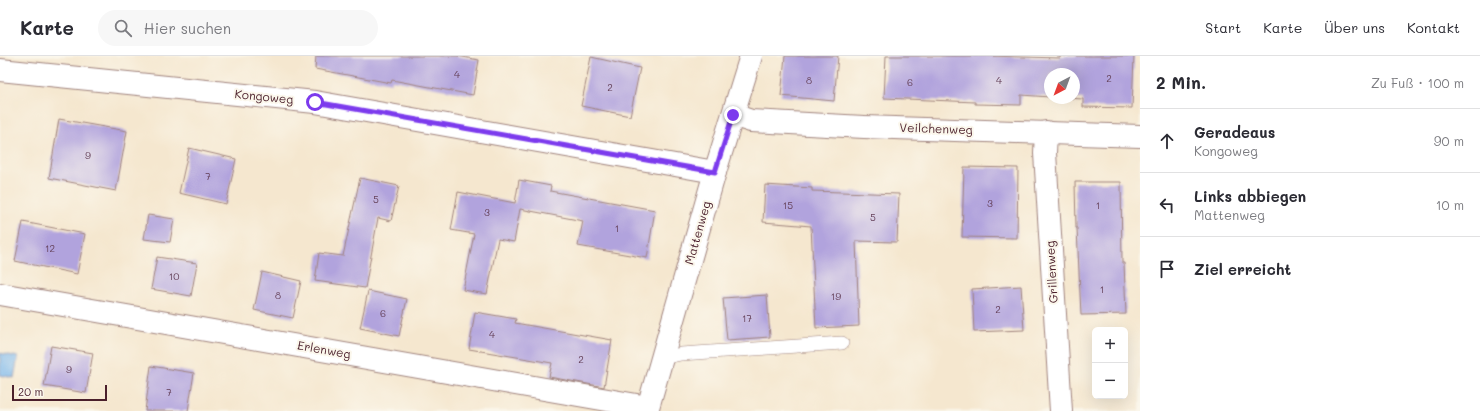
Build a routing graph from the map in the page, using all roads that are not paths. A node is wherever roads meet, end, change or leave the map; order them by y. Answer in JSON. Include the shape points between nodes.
{"nodes":[{"id":1,"x":750,"y":56,"type":"edge"},
{"id":2,"x":0,"y":70,"type":"edge"},
{"id":3,"x":733,"y":115,"type":"junction"},
{"id":4,"x":1046,"y":132,"type":"junction"},
{"id":5,"x":1140,"y":136,"type":"edge"},
{"id":6,"x":715,"y":172,"type":"junction"},
{"id":7,"x":0,"y":294,"type":"edge"},
{"id":8,"x":842,"y":343,"type":"dead end"},
{"id":9,"x":662,"y":358,"type":"junction"},
{"id":10,"x":648,"y":409,"type":"edge"},
{"id":11,"x":1061,"y":411,"type":"edge"}],
"edges":[{"from":1,"to":3,"type":"street","name":"Mattenweg"},
{"from":2,"to":6,"type":"street","name":"Kongoweg","via":[[315,102]]},
{"from":3,"to":4,"type":"street","name":"Veilchenweg","via":[[751,120],[856,127]]},
{"from":3,"to":6,"type":"street","name":"Mattenweg"},
{"from":4,"to":5,"type":"street","name":"Veilchenweg"},
{"from":4,"to":11,"type":"street","name":"Grillenweg"},
{"from":6,"to":9,"type":"street","name":"Mattenweg"},
{"from":7,"to":10,"type":"street","name":"Erlenweg"},
{"from":8,"to":9,"type":"lane","via":[[681,354]]},
{"from":9,"to":10,"type":"street","name":"Mattenweg"}]}
